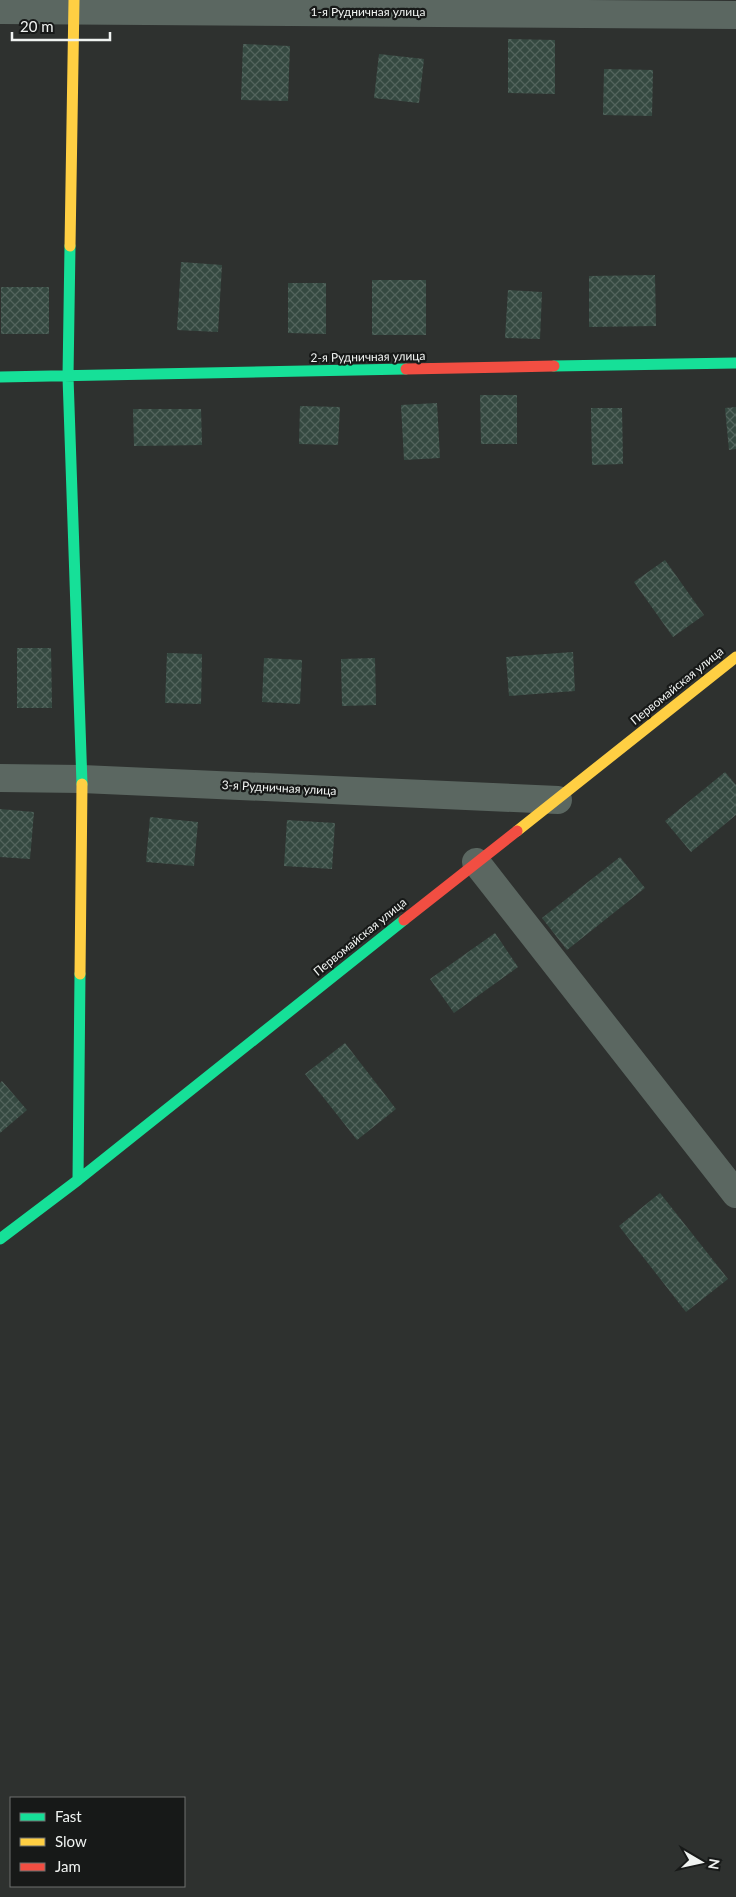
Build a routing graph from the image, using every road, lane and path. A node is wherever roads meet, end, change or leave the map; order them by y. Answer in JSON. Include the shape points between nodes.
{"nodes":[{"id":1,"x":73,"y":5,"type":"edge"},
{"id":2,"x":0,"y":10,"type":"edge"},
{"id":3,"x":736,"y":15,"type":"edge"},
{"id":4,"x":736,"y":363,"type":"edge"},
{"id":5,"x":0,"y":376,"type":"edge"},
{"id":6,"x":68,"y":377,"type":"junction"},
{"id":7,"x":736,"y":657,"type":"edge"},
{"id":8,"x":0,"y":778,"type":"edge"},
{"id":9,"x":82,"y":779,"type":"junction"},
{"id":10,"x":558,"y":800,"type":"junction"},
{"id":11,"x":476,"y":862,"type":"junction"},
{"id":12,"x":78,"y":1180,"type":"junction"},
{"id":13,"x":736,"y":1194,"type":"edge"},
{"id":14,"x":0,"y":1239,"type":"edge"}],
"edges":[{"from":1,"to":2,"type":"street","name":"1-я Рудничная улица"},
{"from":1,"to":3,"type":"street","name":"1-я Рудничная улица"},
{"from":1,"to":6,"type":"street"},
{"from":4,"to":6,"type":"street","name":"2-я Рудничная улица"},
{"from":5,"to":6,"type":"street","name":"2-я Рудничная улица"},
{"from":6,"to":9,"type":"street"},
{"from":7,"to":10,"type":"street","name":"Первомайская улица"},
{"from":8,"to":9,"type":"street","name":"3-я Рудничная улица"},
{"from":9,"to":10,"type":"street","name":"3-я Рудничная улица"},
{"from":9,"to":12,"type":"street"},
{"from":10,"to":11,"type":"street","name":"Первомайская улица"},
{"from":11,"to":12,"type":"street","name":"Первомайская улица"},
{"from":11,"to":13,"type":"street"},
{"from":12,"to":14,"type":"street","name":"Первомайская улица"}]}
